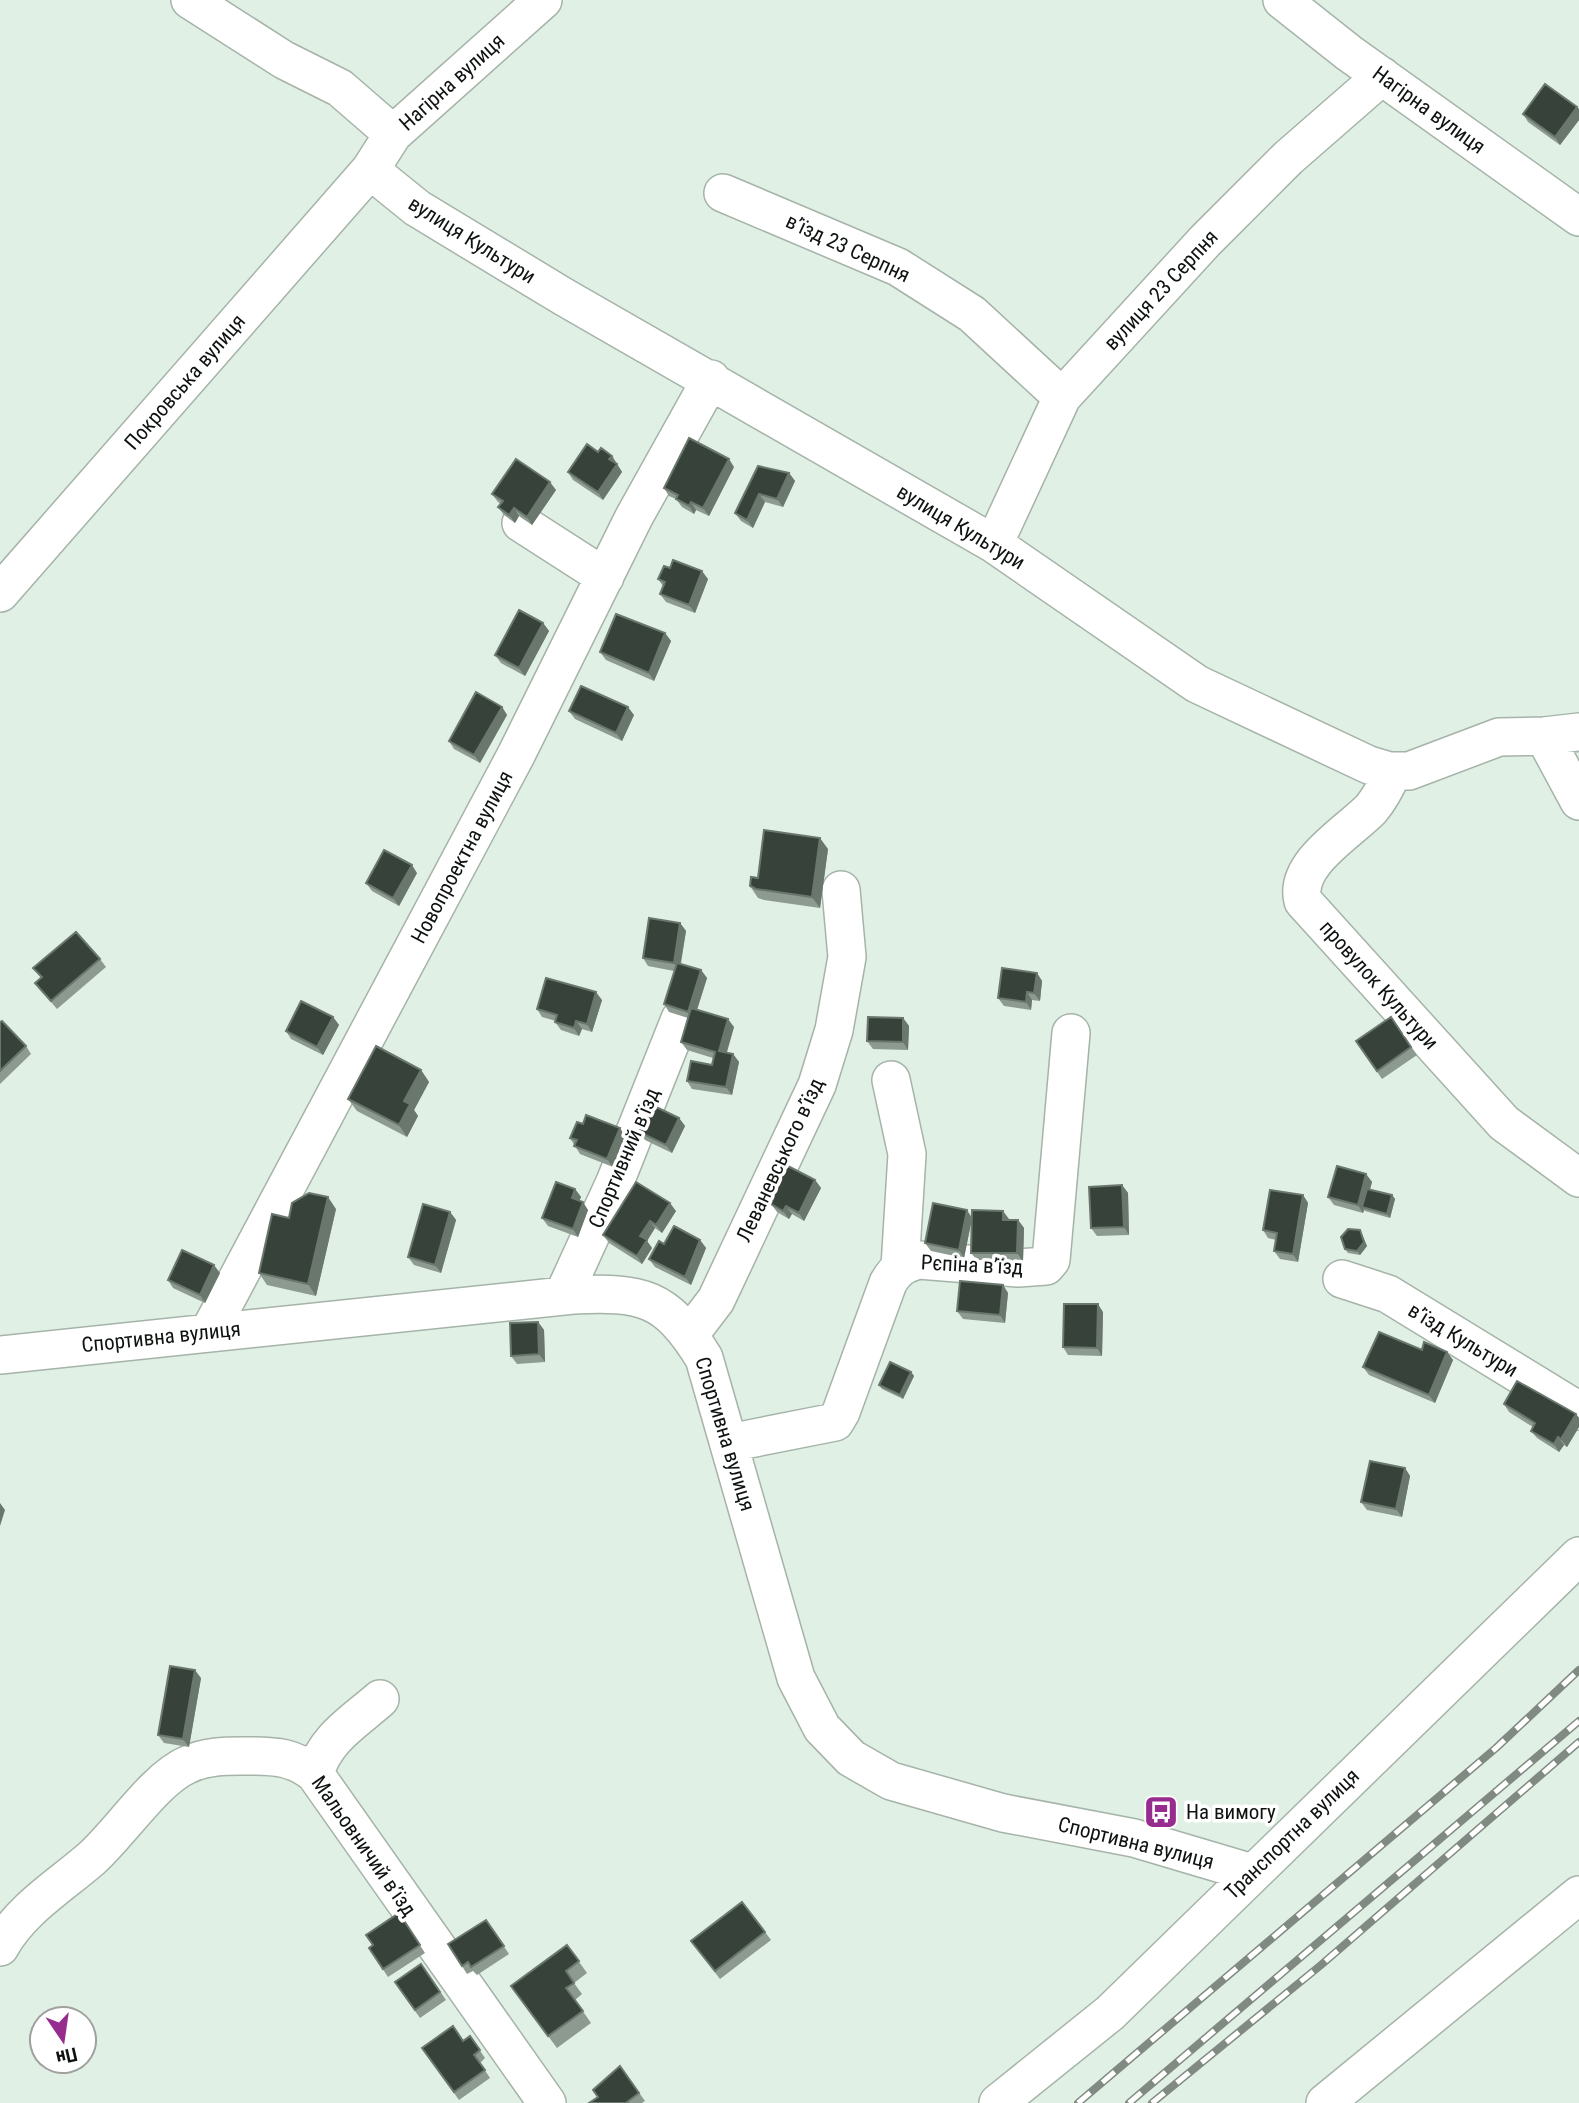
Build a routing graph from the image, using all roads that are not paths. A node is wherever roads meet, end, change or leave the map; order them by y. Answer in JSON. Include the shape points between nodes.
{"nodes":[{"id":1,"x":190,"y":0,"type":"edge"},
{"id":2,"x":543,"y":0,"type":"edge"},
{"id":3,"x":1282,"y":0,"type":"edge"},
{"id":4,"x":1382,"y":76,"type":"junction"},
{"id":5,"x":393,"y":134,"type":"junction"},
{"id":6,"x":370,"y":170,"type":"junction"},
{"id":7,"x":723,"y":193,"type":"dead end"},
{"id":8,"x":1578,"y":213,"type":"edge"},
{"id":9,"x":711,"y":379,"type":"junction"},
{"id":10,"x":1062,"y":397,"type":"junction"},
{"id":11,"x":521,"y":523,"type":"edge"},
{"id":12,"x":994,"y":544,"type":"junction"},
{"id":13,"x":605,"y":577,"type":"junction"},
{"id":14,"x":0,"y":593,"type":"edge"},
{"id":15,"x":1562,"y":734,"type":"edge"},
{"id":16,"x":1393,"y":771,"type":"junction"},
{"id":17,"x":1579,"y":801,"type":"edge"},
{"id":18,"x":841,"y":890,"type":"dead end"},
{"id":19,"x":680,"y":1019,"type":"edge"},
{"id":20,"x":1071,"y":1033,"type":"dead end"},
{"id":21,"x":891,"y":1080,"type":"dead end"},
{"id":22,"x":1579,"y":1178,"type":"edge"},
{"id":23,"x":900,"y":1267,"type":"junction"},
{"id":24,"x":1342,"y":1279,"type":"dead end"},
{"id":25,"x":563,"y":1296,"type":"junction"},
{"id":26,"x":209,"y":1332,"type":"junction"},
{"id":27,"x":690,"y":1334,"type":"junction"},
{"id":28,"x":0,"y":1355,"type":"edge"},
{"id":29,"x":1579,"y":1411,"type":"edge"},
{"id":30,"x":729,"y":1443,"type":"junction"},
{"id":31,"x":1579,"y":1556,"type":"edge"},
{"id":32,"x":380,"y":1699,"type":"dead end"},
{"id":33,"x":315,"y":1774,"type":"junction"},
{"id":34,"x":1252,"y":1872,"type":"junction"},
{"id":35,"x":1579,"y":1895,"type":"edge"},
{"id":36,"x":0,"y":1947,"type":"edge"},
{"id":37,"x":547,"y":2103,"type":"edge"},
{"id":38,"x":998,"y":2103,"type":"edge"},
{"id":39,"x":1325,"y":2103,"type":"edge"}],
"edges":[{"from":1,"to":5,"type":"street","via":[[284,60],[340,88]]},
{"from":2,"to":5,"type":"street","name":"Нагірна вулиця"},
{"from":3,"to":4,"type":"street","name":"Нагірна вулиця"},
{"from":4,"to":8,"type":"street","name":"Нагірна вулиця"},
{"from":4,"to":10,"type":"street","name":"вулиця 23 Серпня","via":[[1269,177]]},
{"from":5,"to":6,"type":"street","name":"Нагірна вулиця"},
{"from":6,"to":9,"type":"street","name":"вулиця Культури","via":[[417,208]]},
{"from":6,"to":14,"type":"street","name":"Покровська вулиця"},
{"from":7,"to":10,"type":"street","name":"в’їзд 23 Серпня","via":[[898,267],[972,314]]},
{"from":9,"to":12,"type":"street","name":"вулиця Культури"},
{"from":9,"to":13,"type":"street","name":"Новопроектна вулиця"},
{"from":10,"to":12,"type":"street","name":"вулиця 23 Серпня"},
{"from":11,"to":13,"type":"street"},
{"from":12,"to":16,"type":"street","name":"вулиця Культури","via":[[1196,684],[1369,765]]},
{"from":13,"to":26,"type":"street","name":"Новопроектна вулиця","via":[[516,755]]},
{"from":15,"to":16,"type":"street","name":"вулиця Культури","via":[[1499,737],[1419,769]]},
{"from":15,"to":17,"type":"street"},
{"from":16,"to":22,"type":"street","name":"провулок Культури","via":[[1370,810],[1307,870],[1301,884],[1303,901],[1504,1123]]},
{"from":18,"to":27,"type":"street","name":"Леваневського в’їзд","via":[[848,957],[834,1030],[817,1085],[716,1300]]},
{"from":19,"to":25,"type":"street","name":"Спортивний в’їзд","via":[[615,1182]]},
{"from":20,"to":23,"type":"street","name":"Рєпіна в’їзд","via":[[1051,1260],[1038,1268],[919,1260]]},
{"from":21,"to":23,"type":"street","via":[[907,1154]]},
{"from":23,"to":30,"type":"street","name":"Рєпіна в’їзд","via":[[888,1283],[835,1422]]},
{"from":24,"to":29,"type":"street","name":"в’їзд Культури","via":[[1388,1294]]},
{"from":25,"to":26,"type":"street","name":"Спортивна вулиця"},
{"from":25,"to":27,"type":"street","name":"Спортивна вулиця","via":[[617,1293],[649,1302],[676,1316]]},
{"from":26,"to":28,"type":"street","name":"Спортивна вулиця"},
{"from":27,"to":30,"type":"street","name":"Спортивна вулиця","via":[[704,1357]]},
{"from":30,"to":34,"type":"street","name":"Спортивна вулиця","via":[[796,1678],[822,1728],[851,1758],[891,1780],[991,1809],[1134,1838]]},
{"from":31,"to":34,"type":"street","name":"Транспортна вулиця"},
{"from":32,"to":33,"type":"street","via":[[329,1742]]},
{"from":33,"to":36,"type":"street","name":"Мальовничий в’їзд","via":[[290,1758],[271,1756],[215,1756],[186,1765],[166,1780],[111,1841],[53,1893],[24,1912]]},
{"from":33,"to":37,"type":"street","name":"Мальовничий в’їзд"},
{"from":34,"to":38,"type":"street","name":"Транспортна вулиця","via":[[1110,2013]]},
{"from":35,"to":39,"type":"street"}]}
